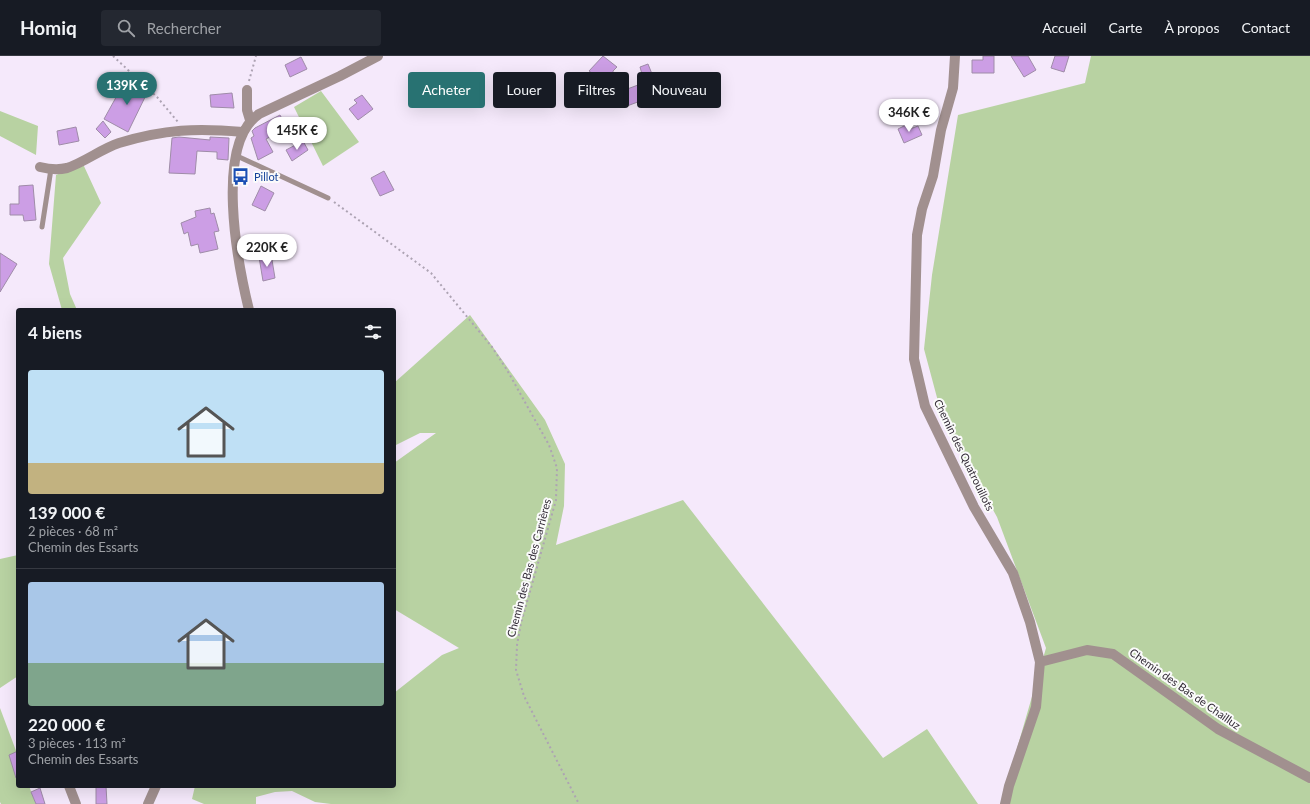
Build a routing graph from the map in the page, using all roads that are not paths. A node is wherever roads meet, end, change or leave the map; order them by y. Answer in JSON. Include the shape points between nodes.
{"nodes":[{"id":1,"x":378,"y":56,"type":"edge"},
{"id":2,"x":955,"y":56,"type":"edge"},
{"id":3,"x":247,"y":90,"type":"road end"},
{"id":4,"x":250,"y":120,"type":"junction"},
{"id":5,"x":243,"y":132,"type":"junction"},
{"id":6,"x":237,"y":156,"type":"junction"},
{"id":7,"x":40,"y":167,"type":"dead end"},
{"id":8,"x":52,"y":169,"type":"junction"},
{"id":9,"x":328,"y":198,"type":"road end"},
{"id":10,"x":42,"y":227,"type":"dead end"},
{"id":11,"x":249,"y":308,"type":"edge"},
{"id":12,"x":1040,"y":662,"type":"junction"},
{"id":13,"x":1310,"y":778,"type":"edge"},
{"id":14,"x":70,"y":788,"type":"edge"},
{"id":15,"x":155,"y":788,"type":"edge"},
{"id":16,"x":76,"y":804,"type":"edge"},
{"id":17,"x":148,"y":804,"type":"edge"},
{"id":18,"x":1005,"y":804,"type":"edge"}],
"edges":[{"from":1,"to":4,"type":"street"},
{"from":2,"to":12,"type":"street","name":"Chemin des Quatrouillots","via":[[953,88],[917,235],[914,359],[925,406],[974,507],[1013,573],[1030,622]]},
{"from":3,"to":4,"type":"street"},
{"from":4,"to":5,"type":"street"},
{"from":5,"to":6,"type":"street"},
{"from":5,"to":8,"type":"street","via":[[184,129],[119,143],[67,168]]},
{"from":6,"to":9,"type":"lane"},
{"from":6,"to":11,"type":"street","via":[[233,183],[235,236]]},
{"from":7,"to":8,"type":"street"},
{"from":8,"to":10,"type":"lane"},
{"from":12,"to":13,"type":"street","name":"Chemin des Bas de Chailluz","via":[[1087,650],[1114,654],[1218,729]]},
{"from":12,"to":18,"type":"street","name":"Chemin des Quatrouillots","via":[[1036,707],[1008,786]]},
{"from":14,"to":16,"type":"street"},
{"from":15,"to":17,"type":"street"}]}
